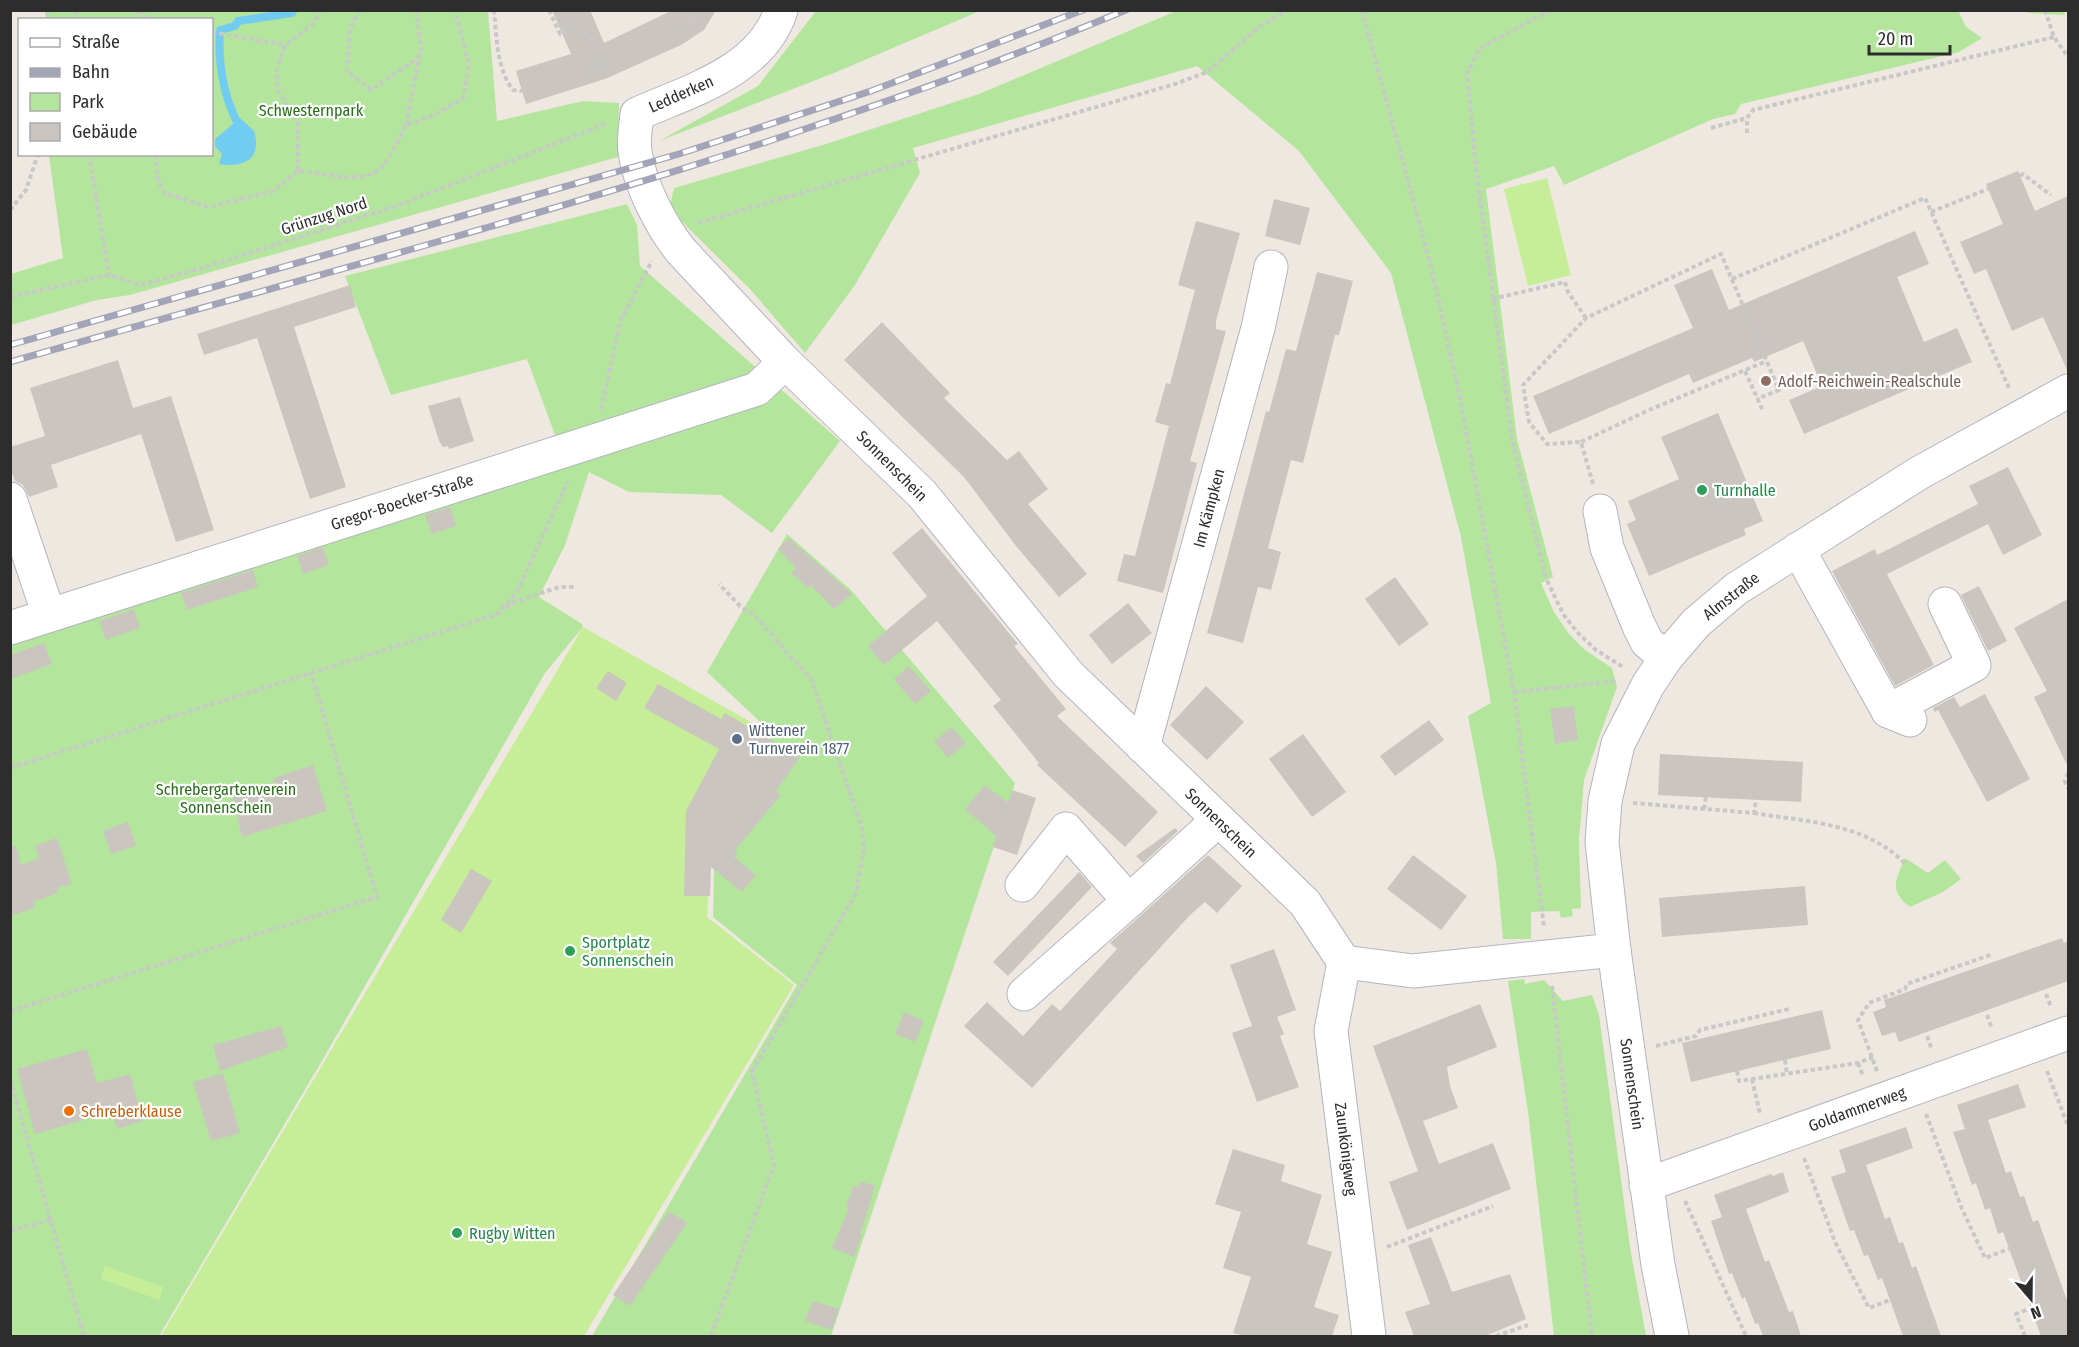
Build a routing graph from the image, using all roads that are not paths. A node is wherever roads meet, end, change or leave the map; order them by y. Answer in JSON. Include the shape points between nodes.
{"nodes":[{"id":1,"x":781,"y":10,"type":"edge"},
{"id":2,"x":649,"y":198,"type":"joint"},
{"id":3,"x":1271,"y":267,"type":"dead end"},
{"id":4,"x":785,"y":362,"type":"junction"},
{"id":5,"x":2068,"y":391,"type":"edge"},
{"id":6,"x":10,"y":499,"type":"edge"},
{"id":7,"x":1600,"y":511,"type":"road end"},
{"id":8,"x":1798,"y":549,"type":"junction"},
{"id":9,"x":1945,"y":604,"type":"dead end"},
{"id":10,"x":49,"y":615,"type":"junction"},
{"id":11,"x":10,"y":628,"type":"edge"},
{"id":12,"x":1666,"y":658,"type":"junction"},
{"id":13,"x":1143,"y":747,"type":"junction"},
{"id":14,"x":1218,"y":820,"type":"junction"},
{"id":15,"x":1022,"y":885,"type":"dead end"},
{"id":16,"x":1129,"y":901,"type":"junction"},
{"id":17,"x":1614,"y":950,"type":"junction"},
{"id":18,"x":1344,"y":962,"type":"junction"},
{"id":19,"x":1024,"y":994,"type":"dead end"},
{"id":20,"x":2068,"y":1033,"type":"edge"},
{"id":21,"x":1661,"y":1180,"type":"junction"},
{"id":22,"x":1369,"y":1336,"type":"edge"},
{"id":23,"x":1672,"y":1336,"type":"edge"}],
"edges":[{"from":1,"to":2,"type":"street","name":"Ledderken","via":[[754,53],[728,73],[637,114],[634,151]]},
{"from":2,"to":4,"type":"street","name":"Sonnenschein","via":[[666,233]]},
{"from":3,"to":13,"type":"street","name":"Im Kämpken","via":[[1255,339]]},
{"from":4,"to":10,"type":"street","name":"Gregor-Boecker-Straße","via":[[757,389]]},
{"from":4,"to":13,"type":"street","name":"Sonnenschein","via":[[922,494],[1068,674]]},
{"from":5,"to":8,"type":"street","name":"Almstraße","via":[[1919,473]]},
{"from":6,"to":10,"type":"street"},
{"from":7,"to":12,"type":"street","via":[[1607,548],[1639,626],[1647,642]]},
{"from":8,"to":9,"type":"street","via":[[1899,716],[1974,665]]},
{"from":8,"to":12,"type":"street","name":"Almstraße","via":[[1736,589],[1696,623]]},
{"from":10,"to":11,"type":"street","name":"Gregor-Boecker-Straße"},
{"from":12,"to":17,"type":"street","name":"Almstraße","via":[[1618,744],[1605,801],[1602,842]]},
{"from":13,"to":14,"type":"street","name":"Sonnenschein"},
{"from":14,"to":16,"type":"street"},
{"from":14,"to":18,"type":"street","name":"Sonnenschein","via":[[1305,903]]},
{"from":15,"to":16,"type":"street","via":[[1066,829]]},
{"from":16,"to":19,"type":"street"},
{"from":17,"to":18,"type":"street","via":[[1413,971]]},
{"from":17,"to":21,"type":"street","name":"Sonnenschein","via":[[1628,1052]]},
{"from":18,"to":22,"type":"street","name":"Zaunkönigweg","via":[[1332,1031]]},
{"from":20,"to":21,"type":"street","name":"Goldammerweg"},
{"from":21,"to":23,"type":"street","name":"Sonnenschein","via":[[1660,1283]]}]}
